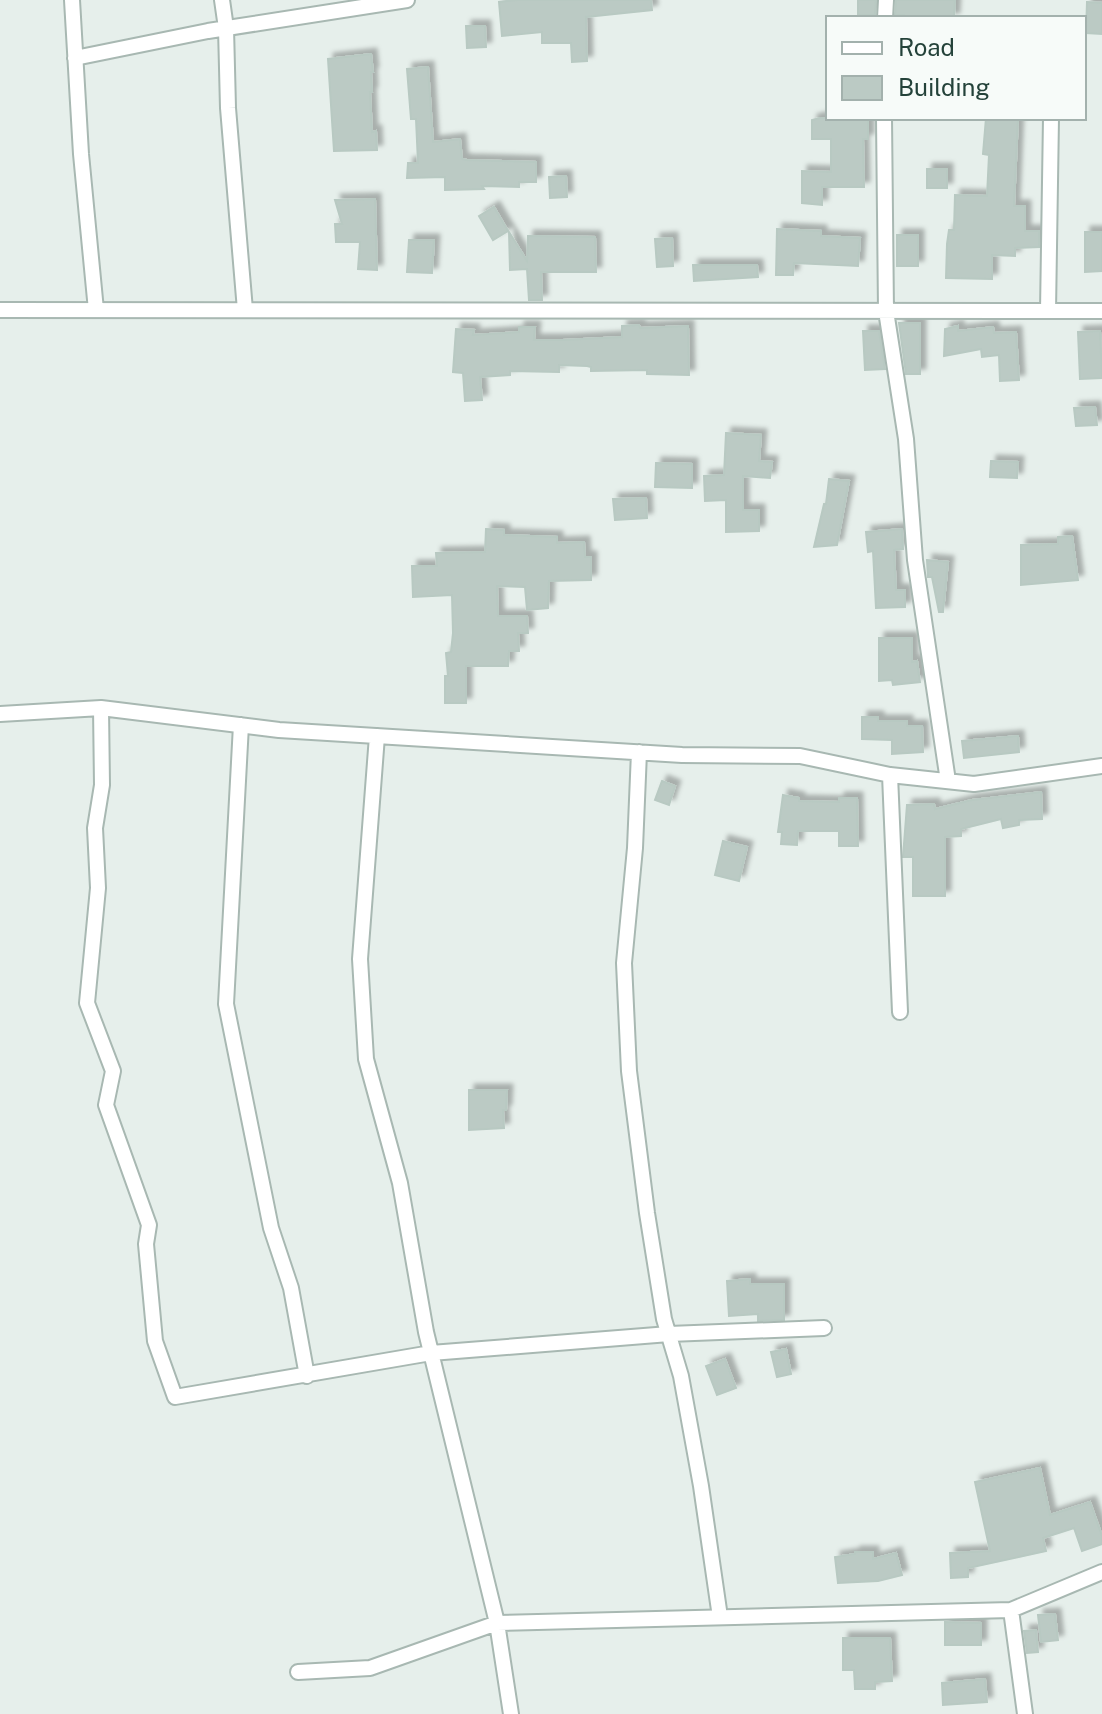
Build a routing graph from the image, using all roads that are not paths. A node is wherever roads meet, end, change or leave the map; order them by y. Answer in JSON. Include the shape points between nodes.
{"nodes":[{"id":1,"x":72,"y":0,"type":"edge"},
{"id":2,"x":222,"y":0,"type":"edge"},
{"id":3,"x":407,"y":0,"type":"edge"},
{"id":4,"x":226,"y":28,"type":"junction"},
{"id":5,"x":75,"y":58,"type":"junction"},
{"id":6,"x":884,"y":120,"type":"edge"},
{"id":7,"x":1051,"y":120,"type":"edge"},
{"id":8,"x":0,"y":310,"type":"edge"},
{"id":9,"x":96,"y":310,"type":"junction"},
{"id":10,"x":245,"y":310,"type":"junction"},
{"id":11,"x":886,"y":311,"type":"junction"},
{"id":12,"x":1048,"y":311,"type":"junction"},
{"id":13,"x":1102,"y":311,"type":"edge"},
{"id":14,"x":101,"y":708,"type":"junction"},
{"id":15,"x":0,"y":714,"type":"edge"},
{"id":16,"x":241,"y":725,"type":"junction"},
{"id":17,"x":377,"y":736,"type":"junction"},
{"id":18,"x":639,"y":752,"type":"junction"},
{"id":19,"x":1102,"y":766,"type":"edge"},
{"id":20,"x":890,"y":775,"type":"junction"},
{"id":21,"x":948,"y":781,"type":"junction"},
{"id":22,"x":900,"y":1012,"type":"dead end"},
{"id":23,"x":824,"y":1328,"type":"dead end"},
{"id":24,"x":669,"y":1334,"type":"junction"},
{"id":25,"x":431,"y":1353,"type":"junction"},
{"id":26,"x":307,"y":1376,"type":"junction"},
{"id":27,"x":1102,"y":1572,"type":"edge"},
{"id":28,"x":1011,"y":1610,"type":"junction"},
{"id":29,"x":720,"y":1617,"type":"junction"},
{"id":30,"x":497,"y":1623,"type":"junction"},
{"id":31,"x":298,"y":1672,"type":"dead end"},
{"id":32,"x":511,"y":1714,"type":"edge"},
{"id":33,"x":1025,"y":1714,"type":"edge"}],
"edges":[{"from":1,"to":5,"type":"street"},
{"from":2,"to":4,"type":"street"},
{"from":3,"to":4,"type":"street"},
{"from":4,"to":5,"type":"street"},
{"from":4,"to":10,"type":"street"},
{"from":5,"to":9,"type":"street"},
{"from":6,"to":11,"type":"street"},
{"from":7,"to":12,"type":"street"},
{"from":8,"to":9,"type":"street"},
{"from":9,"to":10,"type":"street"},
{"from":10,"to":11,"type":"street"},
{"from":11,"to":12,"type":"street"},
{"from":11,"to":21,"type":"street"},
{"from":12,"to":13,"type":"street"},
{"from":14,"to":15,"type":"street"},
{"from":14,"to":16,"type":"street"},
{"from":14,"to":26,"type":"street","via":[[98,888],[87,1003],[113,1071],[106,1105],[149,1225],[155,1341],[175,1397]]},
{"from":16,"to":17,"type":"street"},
{"from":16,"to":26,"type":"street","via":[[226,1004]]},
{"from":17,"to":18,"type":"street"},
{"from":17,"to":25,"type":"street","via":[[360,959],[366,1059],[400,1183]]},
{"from":18,"to":20,"type":"street","via":[[800,756]]},
{"from":18,"to":24,"type":"street","via":[[624,963],[628,1055],[647,1213]]},
{"from":19,"to":21,"type":"street","via":[[974,784]]},
{"from":20,"to":21,"type":"street"},
{"from":20,"to":22,"type":"street"},
{"from":23,"to":24,"type":"street"},
{"from":24,"to":25,"type":"street"},
{"from":24,"to":29,"type":"street","via":[[696,1454]]},
{"from":25,"to":26,"type":"street"},
{"from":25,"to":30,"type":"street"},
{"from":27,"to":28,"type":"street"},
{"from":28,"to":29,"type":"street"},
{"from":28,"to":33,"type":"street"},
{"from":29,"to":30,"type":"street"},
{"from":30,"to":31,"type":"street","via":[[370,1668]]},
{"from":30,"to":32,"type":"street"}]}
